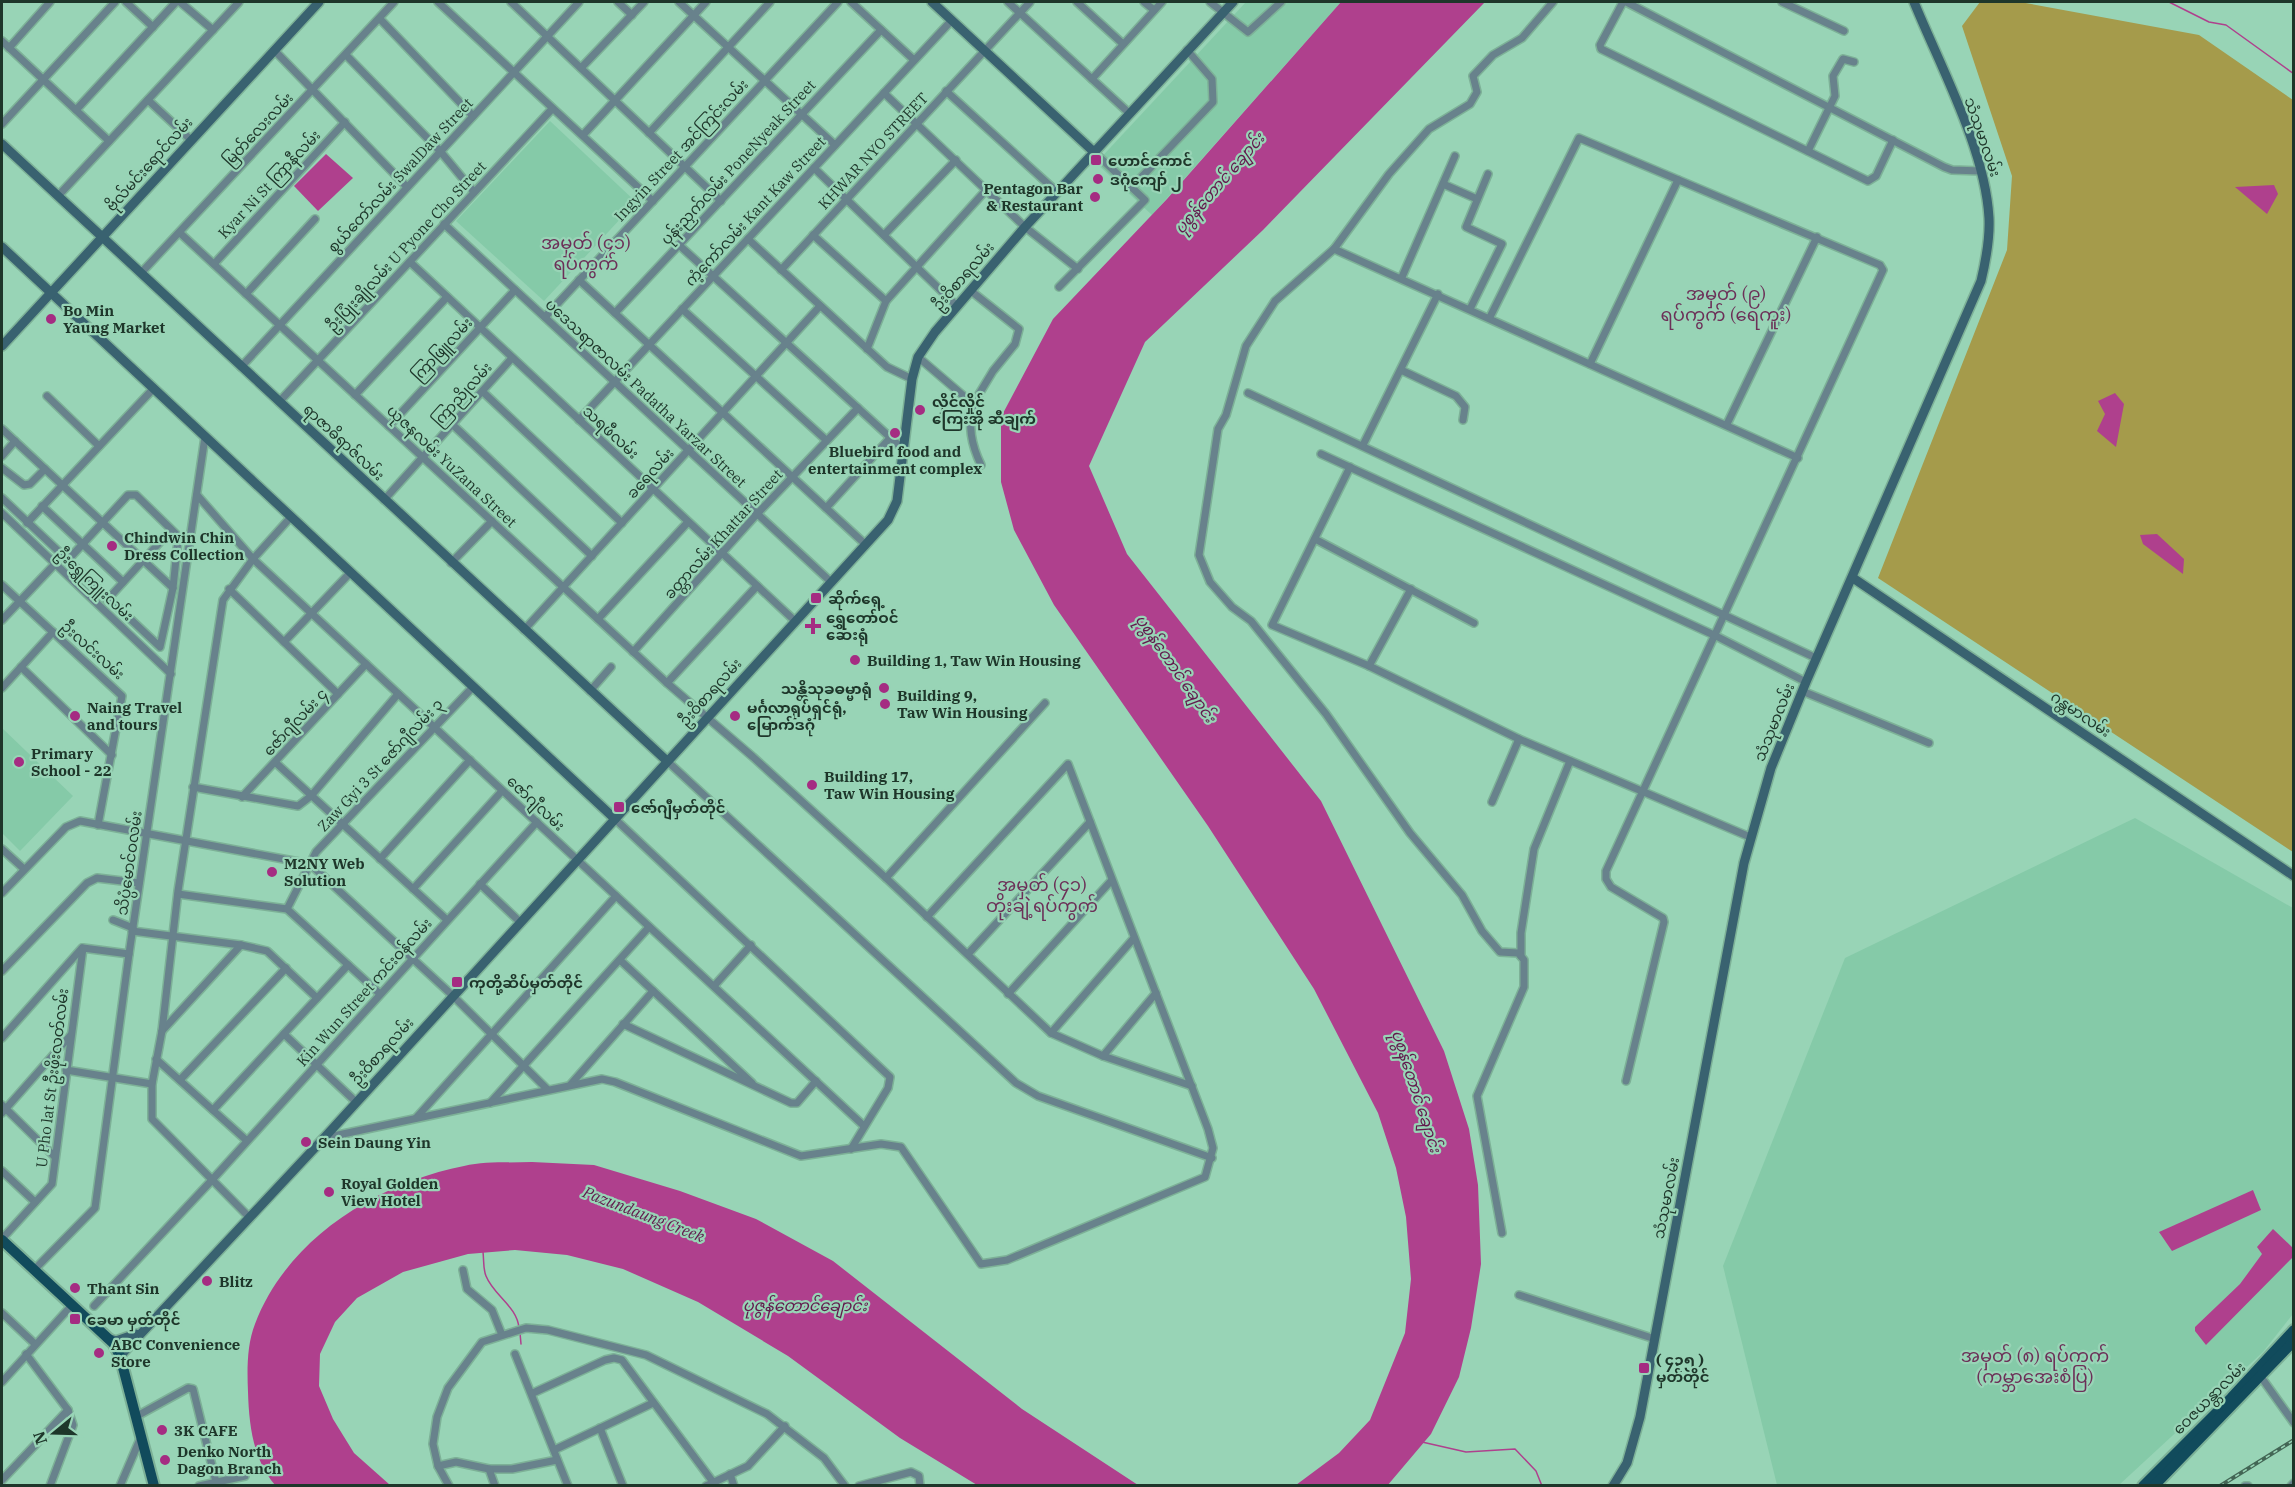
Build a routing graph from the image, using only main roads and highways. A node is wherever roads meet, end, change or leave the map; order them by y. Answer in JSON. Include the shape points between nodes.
{"nodes":[{"id":1,"x":319,"y":2,"type":"edge"},
{"id":2,"x":932,"y":2,"type":"edge"},
{"id":3,"x":1233,"y":2,"type":"edge"},
{"id":4,"x":1914,"y":2,"type":"edge"},
{"id":5,"x":2,"y":144,"type":"edge"},
{"id":6,"x":1094,"y":152,"type":"junction"},
{"id":7,"x":98,"y":243,"type":"junction"},
{"id":8,"x":2,"y":247,"type":"edge"},
{"id":9,"x":56,"y":287,"type":"junction"},
{"id":10,"x":2,"y":345,"type":"edge"},
{"id":11,"x":1852,"y":578,"type":"junction"},
{"id":12,"x":666,"y":762,"type":"junction"},
{"id":13,"x":619,"y":814,"type":"junction"},
{"id":14,"x":2294,"y":876,"type":"edge"},
{"id":15,"x":2,"y":1240,"type":"edge"},
{"id":16,"x":145,"y":1328,"type":"junction"},
{"id":17,"x":2294,"y":1330,"type":"edge"},
{"id":18,"x":107,"y":1338,"type":"junction"},
{"id":19,"x":2294,"y":1341,"type":"edge"},
{"id":20,"x":120,"y":1356,"type":"junction"},
{"id":21,"x":154,"y":1485,"type":"edge"},
{"id":22,"x":1613,"y":1485,"type":"edge"},
{"id":23,"x":2143,"y":1485,"type":"edge"},
{"id":24,"x":2154,"y":1485,"type":"edge"}],
"edges":[{"from":1,"to":7,"type":"main road","name":"ဗိုလ်မင်းရောင်လမ်း"},
{"from":2,"to":6,"type":"main road"},
{"from":3,"to":6,"type":"main road","name":"ဦးဝိစာရလမ်း"},
{"from":4,"to":11,"type":"main road","name":"သံသုမာလမ်း","via":[[1981,171],[1989,219],[1988,248],[1982,281]]},
{"from":5,"to":7,"type":"main road","name":"ရာဇာဓိရာဇ်လမ်း","via":[[58,196]]},
{"from":6,"to":12,"type":"main road","name":"ဦးဝိစာရလမ်း","via":[[934,332],[918,357],[897,501],[888,520]]},
{"from":7,"to":9,"type":"main road","name":"ဗိုလ်မင်းရောင်လမ်း"},
{"from":7,"to":12,"type":"main road","name":"ရာဇာဓိရာဇ်လမ်း","via":[[141,273]]},
{"from":8,"to":9,"type":"main road"},
{"from":9,"to":10,"type":"main road","name":"ဗိုလ်မင်းရောင်လမ်း"},
{"from":9,"to":13,"type":"main road","via":[[154,388],[349,574]]},
{"from":11,"to":14,"type":"main road","name":"ဂန္တမာလမ်း"},
{"from":11,"to":22,"type":"main road","name":"သံသုမာလမ်း","via":[[1771,768],[1750,837],[1655,1339],[1630,1452]]},
{"from":12,"to":13,"type":"main road","name":"ဦးဝိစာရလမ်း"},
{"from":13,"to":16,"type":"main road","name":"ဦးဝိစာရလမ်း"},
{"from":15,"to":18,"type":"main road"},
{"from":16,"to":18,"type":"main road","via":[[126,1340]]},
{"from":16,"to":20,"type":"main road","name":"ဦးဝိစာရလမ်း"},
{"from":17,"to":23,"type":"main road","name":"ဝေဇယန္တာလမ်း"},
{"from":18,"to":20,"type":"main road"},
{"from":19,"to":24,"type":"main road","name":"ဝေဇယန္တာလမ်း"},
{"from":20,"to":21,"type":"main road"}]}
